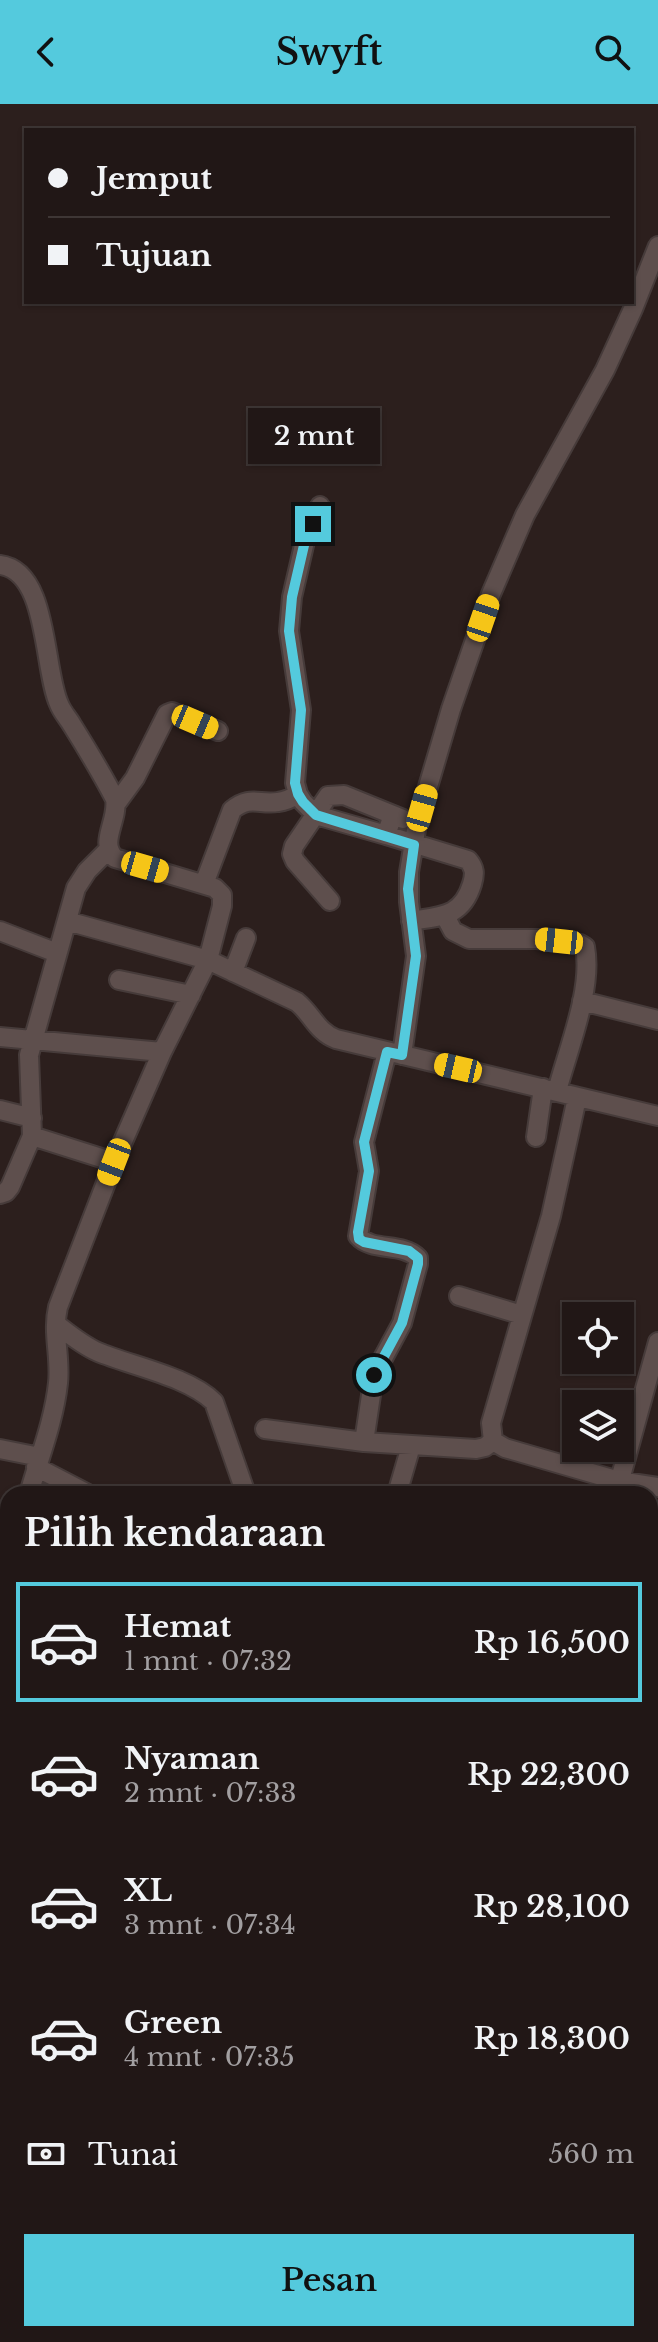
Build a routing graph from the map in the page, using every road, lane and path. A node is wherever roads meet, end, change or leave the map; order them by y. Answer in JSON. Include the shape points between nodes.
{"nodes":[{"id":1,"x":658,"y":246,"type":"edge"},
{"id":2,"x":320,"y":506,"type":"dead end"},
{"id":3,"x":0,"y":565,"type":"edge"},
{"id":4,"x":218,"y":731,"type":"dead end"},
{"id":5,"x":298,"y":794,"type":"junction"},
{"id":6,"x":116,"y":804,"type":"junction"},
{"id":7,"x":316,"y":815,"type":"junction"},
{"id":8,"x":393,"y":815,"type":"junction"},
{"id":9,"x":417,"y":824,"type":"junction"},
{"id":10,"x":386,"y":835,"type":"junction"},
{"id":11,"x":414,"y":845,"type":"junction"},
{"id":12,"x":108,"y":850,"type":"junction"},
{"id":13,"x":204,"y":884,"type":"junction"},
{"id":14,"x":330,"y":901,"type":"dead end"},
{"id":15,"x":445,"y":916,"type":"junction"},
{"id":16,"x":67,"y":921,"type":"junction"},
{"id":17,"x":411,"y":921,"type":"junction"},
{"id":18,"x":0,"y":931,"type":"edge"},
{"id":19,"x":246,"y":938,"type":"dead end"},
{"id":20,"x":57,"y":953,"type":"junction"},
{"id":21,"x":208,"y":960,"type":"junction"},
{"id":22,"x":233,"y":972,"type":"junction"},
{"id":23,"x":119,"y":980,"type":"dead end"},
{"id":24,"x":191,"y":995,"type":"junction"},
{"id":25,"x":582,"y":1001,"type":"junction"},
{"id":26,"x":658,"y":1020,"type":"edge"},
{"id":27,"x":0,"y":1037,"type":"edge"},
{"id":28,"x":33,"y":1041,"type":"junction"},
{"id":29,"x":162,"y":1052,"type":"junction"},
{"id":30,"x":394,"y":1053,"type":"junction"},
{"id":31,"x":550,"y":1089,"type":"junction"},
{"id":32,"x":577,"y":1098,"type":"junction"},
{"id":33,"x":0,"y":1110,"type":"edge"},
{"id":34,"x":658,"y":1116,"type":"edge"},
{"id":35,"x":32,"y":1127,"type":"junction"},
{"id":36,"x":536,"y":1137,"type":"dead end"},
{"id":37,"x":114,"y":1162,"type":"junction"},
{"id":38,"x":0,"y":1194,"type":"edge"},
{"id":39,"x":459,"y":1296,"type":"dead end"},
{"id":40,"x":522,"y":1315,"type":"junction"},
{"id":41,"x":56,"y":1324,"type":"junction"},
{"id":42,"x":658,"y":1342,"type":"edge"},
{"id":43,"x":654,"y":1374,"type":"edge"},
{"id":44,"x":265,"y":1429,"type":"dead end"},
{"id":45,"x":493,"y":1441,"type":"junction"},
{"id":46,"x":364,"y":1442,"type":"junction"},
{"id":47,"x":411,"y":1446,"type":"junction"},
{"id":48,"x":0,"y":1449,"type":"edge"},
{"id":49,"x":38,"y":1462,"type":"junction"},
{"id":50,"x":31,"y":1486,"type":"edge"},
{"id":51,"x":76,"y":1486,"type":"edge"},
{"id":52,"x":243,"y":1486,"type":"edge"},
{"id":53,"x":399,"y":1486,"type":"edge"},
{"id":54,"x":615,"y":1486,"type":"edge"},
{"id":55,"x":618,"y":1486,"type":"edge"}],
"edges":[{"from":1,"to":9,"type":"street","via":[[605,370],[530,505],[491,594]]},
{"from":2,"to":5,"type":"street","via":[[305,541],[289,631],[301,710]]},
{"from":3,"to":6,"type":"street","via":[[14,569],[30,587],[42,621],[53,689]]},
{"from":4,"to":6,"type":"street","via":[[167,714]]},
{"from":5,"to":7,"type":"street"},
{"from":5,"to":13,"type":"street","via":[[276,803],[251,800],[232,810]]},
{"from":6,"to":12,"type":"street"},
{"from":7,"to":8,"type":"street","via":[[328,796],[336,794]]},
{"from":7,"to":10,"type":"street"},
{"from":7,"to":14,"type":"street","via":[[292,854]]},
{"from":8,"to":9,"type":"street"},
{"from":8,"to":10,"type":"street"},
{"from":9,"to":11,"type":"street"},
{"from":10,"to":11,"type":"street"},
{"from":11,"to":15,"type":"street","via":[[464,859],[474,867],[466,899]]},
{"from":11,"to":17,"type":"street","via":[[408,889]]},
{"from":12,"to":13,"type":"street","via":[[115,858]]},
{"from":12,"to":16,"type":"street","via":[[81,879]]},
{"from":13,"to":21,"type":"street","via":[[215,888],[223,900]]},
{"from":15,"to":17,"type":"street"},
{"from":15,"to":25,"type":"street","via":[[453,931],[469,939],[583,945],[587,950]]},
{"from":16,"to":20,"type":"street"},
{"from":16,"to":21,"type":"street"},
{"from":17,"to":30,"type":"street","via":[[416,956]]},
{"from":18,"to":20,"type":"street"},
{"from":19,"to":22,"type":"street"},
{"from":20,"to":28,"type":"street"},
{"from":21,"to":22,"type":"street"},
{"from":21,"to":24,"type":"street"},
{"from":22,"to":30,"type":"street","via":[[297,1002],[328,1036]]},
{"from":23,"to":24,"type":"street"},
{"from":24,"to":29,"type":"street"},
{"from":25,"to":26,"type":"street"},
{"from":25,"to":31,"type":"street"},
{"from":27,"to":28,"type":"street"},
{"from":28,"to":29,"type":"street"},
{"from":28,"to":35,"type":"street","via":[[28,1067]]},
{"from":29,"to":37,"type":"street"},
{"from":30,"to":31,"type":"street"},
{"from":30,"to":46,"type":"street","via":[[364,1142],[369,1171],[358,1236],[364,1242],[409,1251],[418,1264],[402,1323],[374,1375]]},
{"from":31,"to":32,"type":"street"},
{"from":31,"to":36,"type":"street"},
{"from":32,"to":34,"type":"street"},
{"from":32,"to":40,"type":"street"},
{"from":33,"to":35,"type":"street"},
{"from":35,"to":37,"type":"street"},
{"from":35,"to":38,"type":"street","via":[[10,1187]]},
{"from":37,"to":41,"type":"street"},
{"from":39,"to":40,"type":"street"},
{"from":40,"to":45,"type":"street","via":[[491,1423]]},
{"from":41,"to":49,"type":"street","via":[[58,1379]]},
{"from":41,"to":52,"type":"street","via":[[97,1352],[206,1394],[214,1402]]},
{"from":42,"to":43,"type":"street"},
{"from":43,"to":55,"type":"street"},
{"from":44,"to":46,"type":"street"},
{"from":45,"to":47,"type":"street","via":[[476,1449]]},
{"from":45,"to":54,"type":"street"},
{"from":46,"to":47,"type":"street"},
{"from":47,"to":53,"type":"street"},
{"from":48,"to":49,"type":"street"},
{"from":49,"to":50,"type":"street"},
{"from":49,"to":51,"type":"street"}]}
